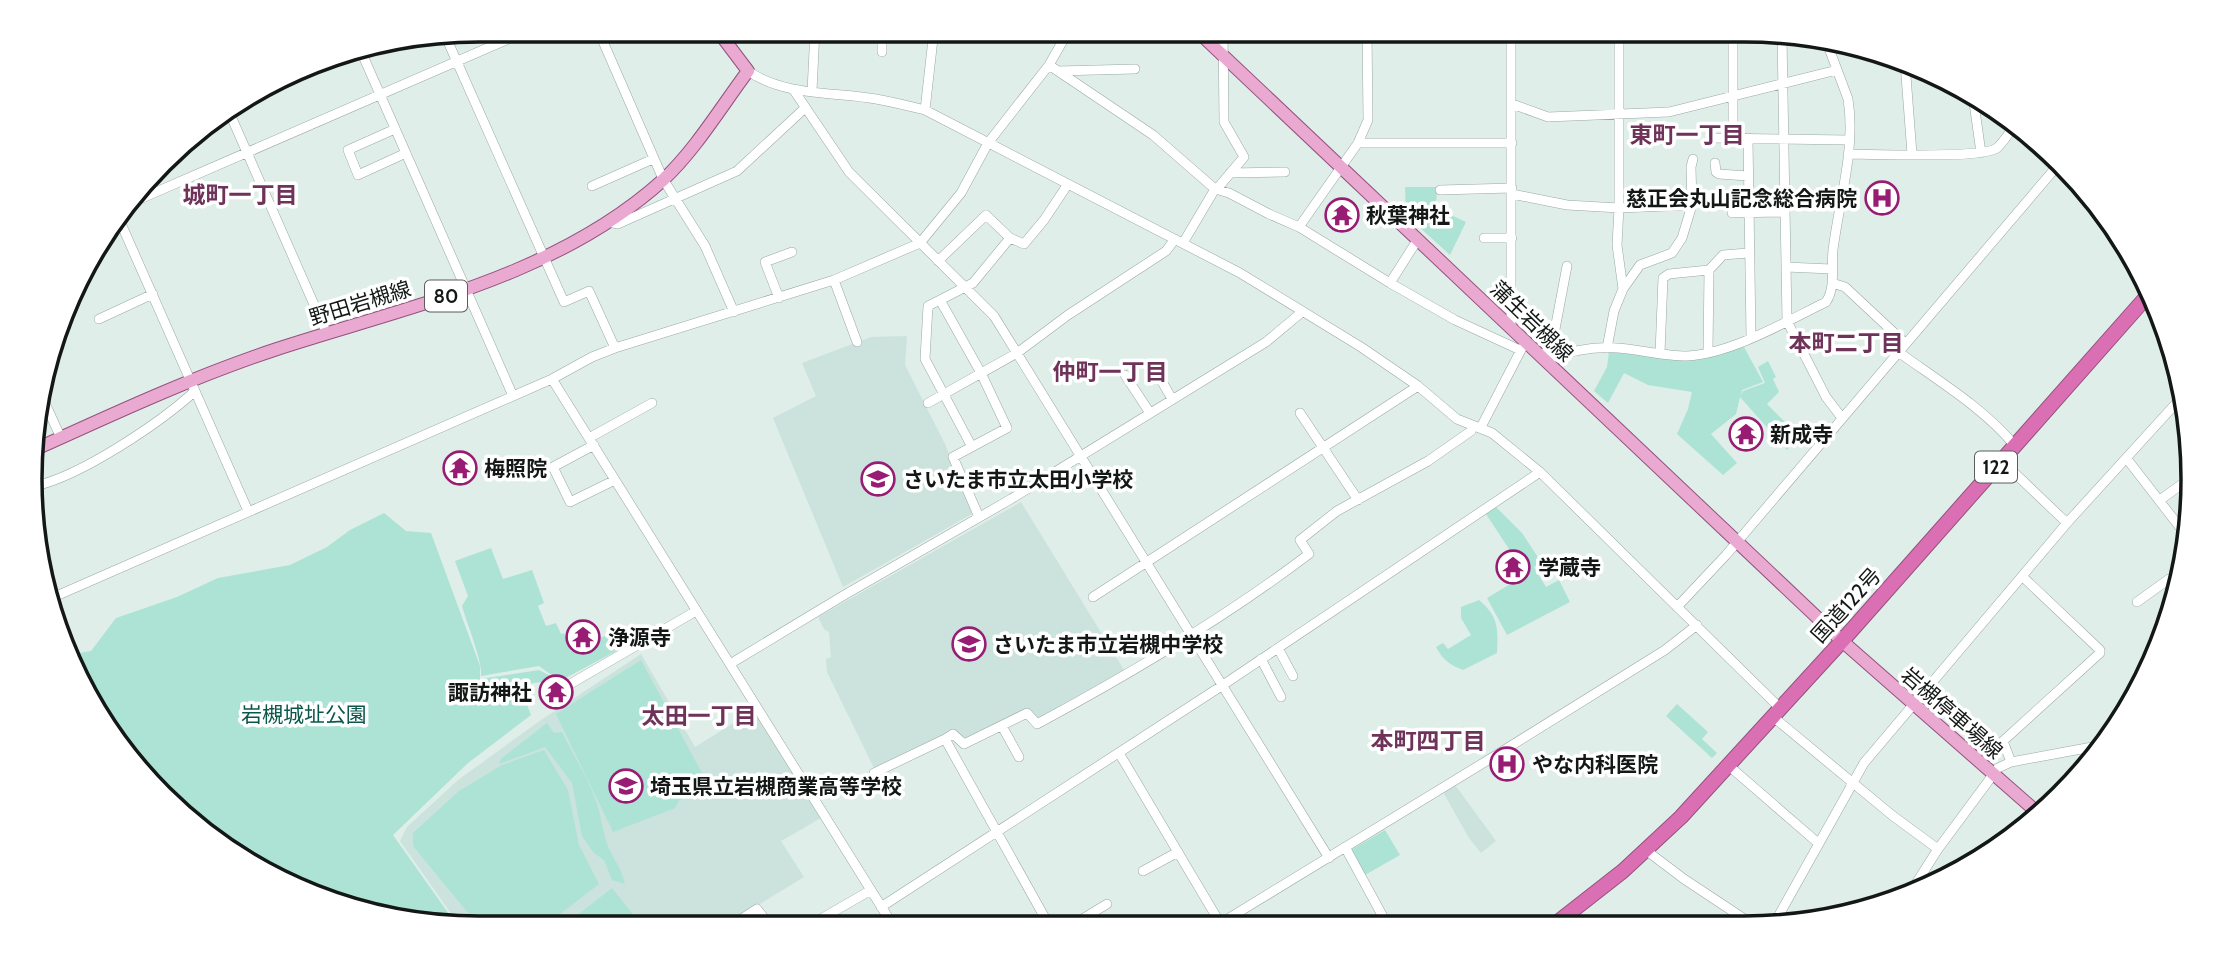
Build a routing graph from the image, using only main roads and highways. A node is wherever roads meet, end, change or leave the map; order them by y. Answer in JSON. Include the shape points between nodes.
{"nodes":[{"id":1,"x":726,"y":42,"type":"edge"},
{"id":2,"x":1209,"y":42,"type":"edge"},
{"id":3,"x":2144,"y":302,"type":"edge"},
{"id":4,"x":43,"y":446,"type":"edge"},
{"id":5,"x":1842,"y":641,"type":"junction"},
{"id":6,"x":2032,"y":808,"type":"edge"},
{"id":7,"x":1564,"y":916,"type":"edge"}],
"edges":[{"from":1,"to":4,"type":"main road","name":"野田岩槻線","number":"80","via":[[748,71],[680,162],[608,222],[467,290],[271,351]]},
{"from":2,"to":5,"type":"main road","name":"蒲生岩槻線","via":[[1511,328],[1524,347],[1543,359]]},
{"from":3,"to":5,"type":"highway","name":"国道122号","number":"122"},
{"from":5,"to":6,"type":"main road","name":"岩槻停車場線"},
{"from":5,"to":7,"type":"highway","name":"国道122号","number":"122","via":[[1647,851]]}]}
